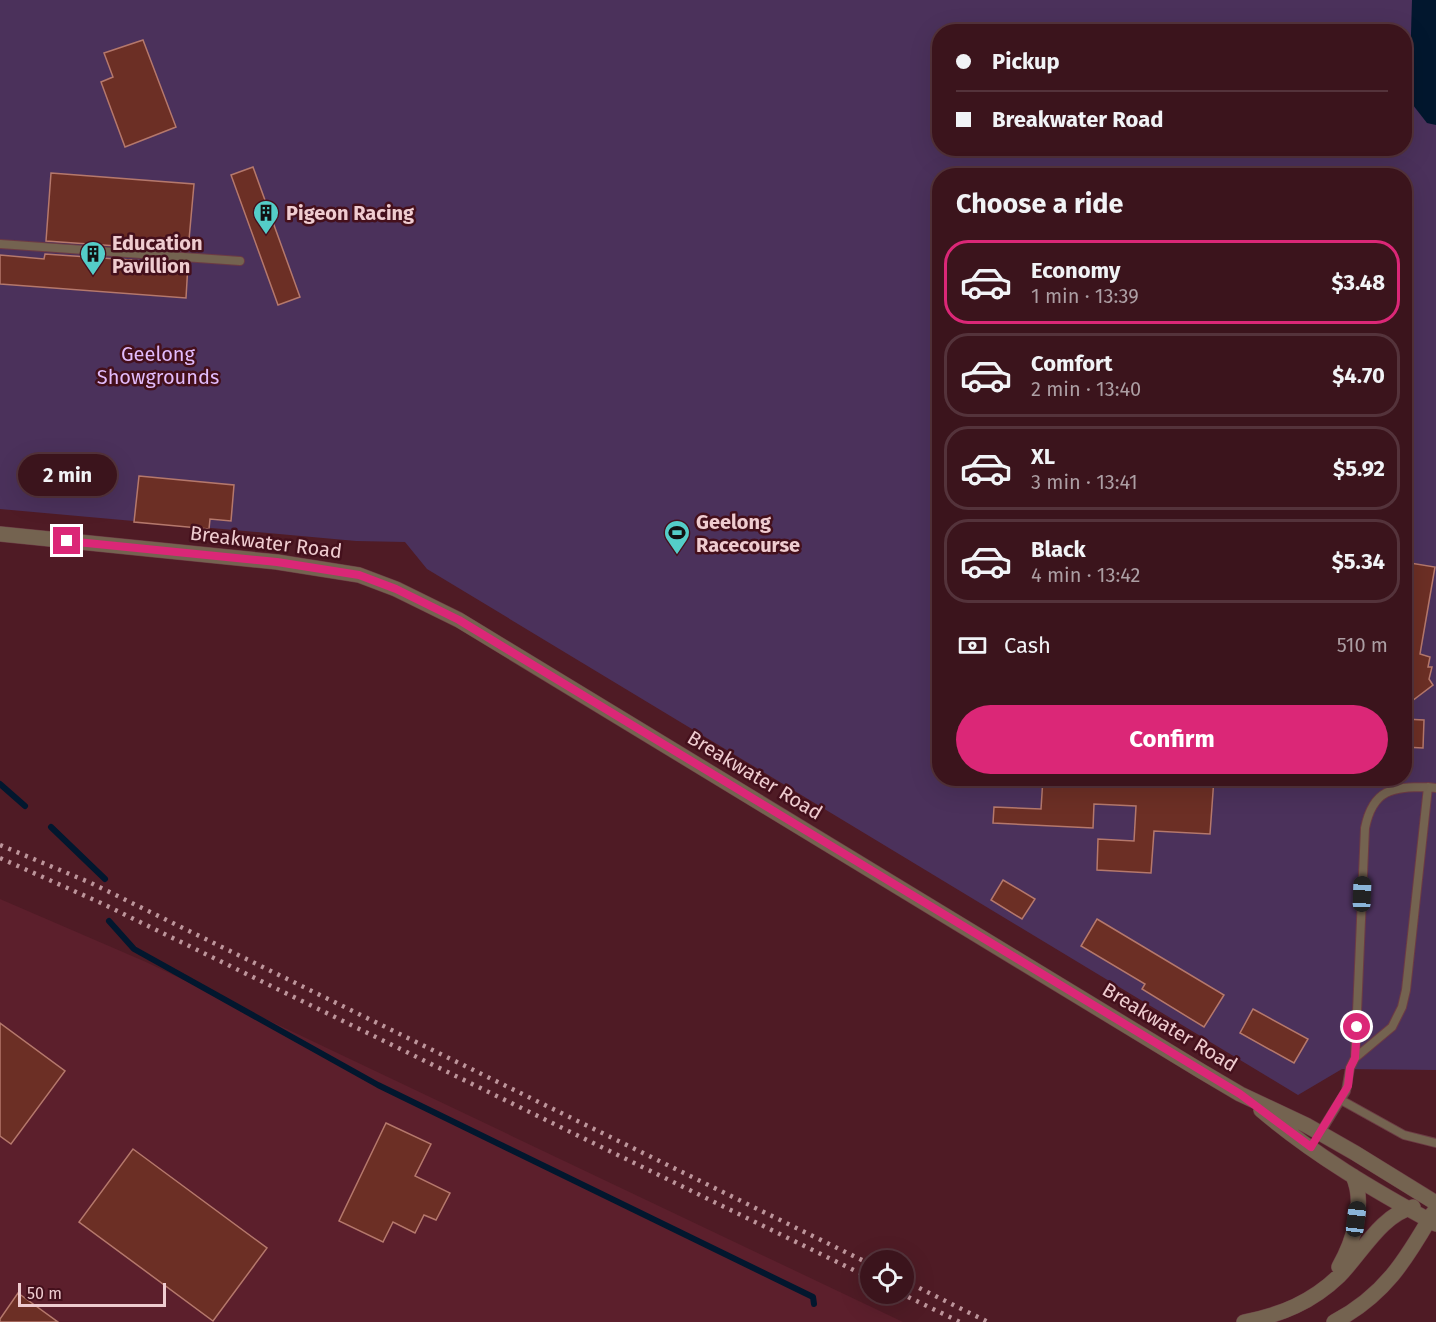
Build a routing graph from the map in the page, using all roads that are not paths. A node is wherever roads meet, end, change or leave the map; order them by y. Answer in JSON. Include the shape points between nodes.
{"nodes":[{"id":1,"x":0,"y":243,"type":"edge"},
{"id":2,"x":240,"y":261,"type":"dead end"},
{"id":3,"x":0,"y":534,"type":"edge"},
{"id":4,"x":1432,"y":788,"type":"edge"},
{"id":5,"x":1355,"y":1058,"type":"junction"},
{"id":6,"x":1240,"y":1094,"type":"junction"},
{"id":7,"x":1341,"y":1100,"type":"junction"},
{"id":8,"x":1320,"y":1133,"type":"junction"},
{"id":9,"x":1436,"y":1143,"type":"edge"},
{"id":10,"x":1311,"y":1147,"type":"junction"},
{"id":11,"x":1353,"y":1176,"type":"junction"},
{"id":12,"x":1408,"y":1209,"type":"junction"},
{"id":13,"x":1435,"y":1212,"type":"edge"},
{"id":14,"x":1319,"y":1293,"type":"junction"},
{"id":15,"x":1244,"y":1322,"type":"edge"},
{"id":16,"x":1334,"y":1322,"type":"edge"}],
"edges":[{"from":1,"to":2,"type":"lane"},
{"from":3,"to":6,"type":"street","name":"Breakwater Road","via":[[277,562],[359,575],[396,589],[459,620]]},
{"from":4,"to":5,"type":"lane","via":[[1402,1007],[1392,1027]]},
{"from":4,"to":5,"type":"lane","via":[[1385,792],[1368,812]]},
{"from":5,"to":7,"type":"lane"},
{"from":6,"to":8,"type":"street","name":"Breakwater Road"},
{"from":6,"to":10,"type":"street"},
{"from":7,"to":8,"type":"lane"},
{"from":7,"to":9,"type":"lane","via":[[1404,1135]]},
{"from":8,"to":10,"type":"street"},
{"from":8,"to":13,"type":"street","name":"Breakwater Road"},
{"from":10,"to":11,"type":"street"},
{"from":11,"to":12,"type":"street"},
{"from":11,"to":14,"type":"street","via":[[1358,1195],[1353,1237],[1340,1267]]},
{"from":12,"to":13,"type":"street"},
{"from":12,"to":14,"type":"street","via":[[1388,1221]]},
{"from":13,"to":16,"type":"street","via":[[1380,1290]]},
{"from":14,"to":15,"type":"street","via":[[1285,1311]]}]}
